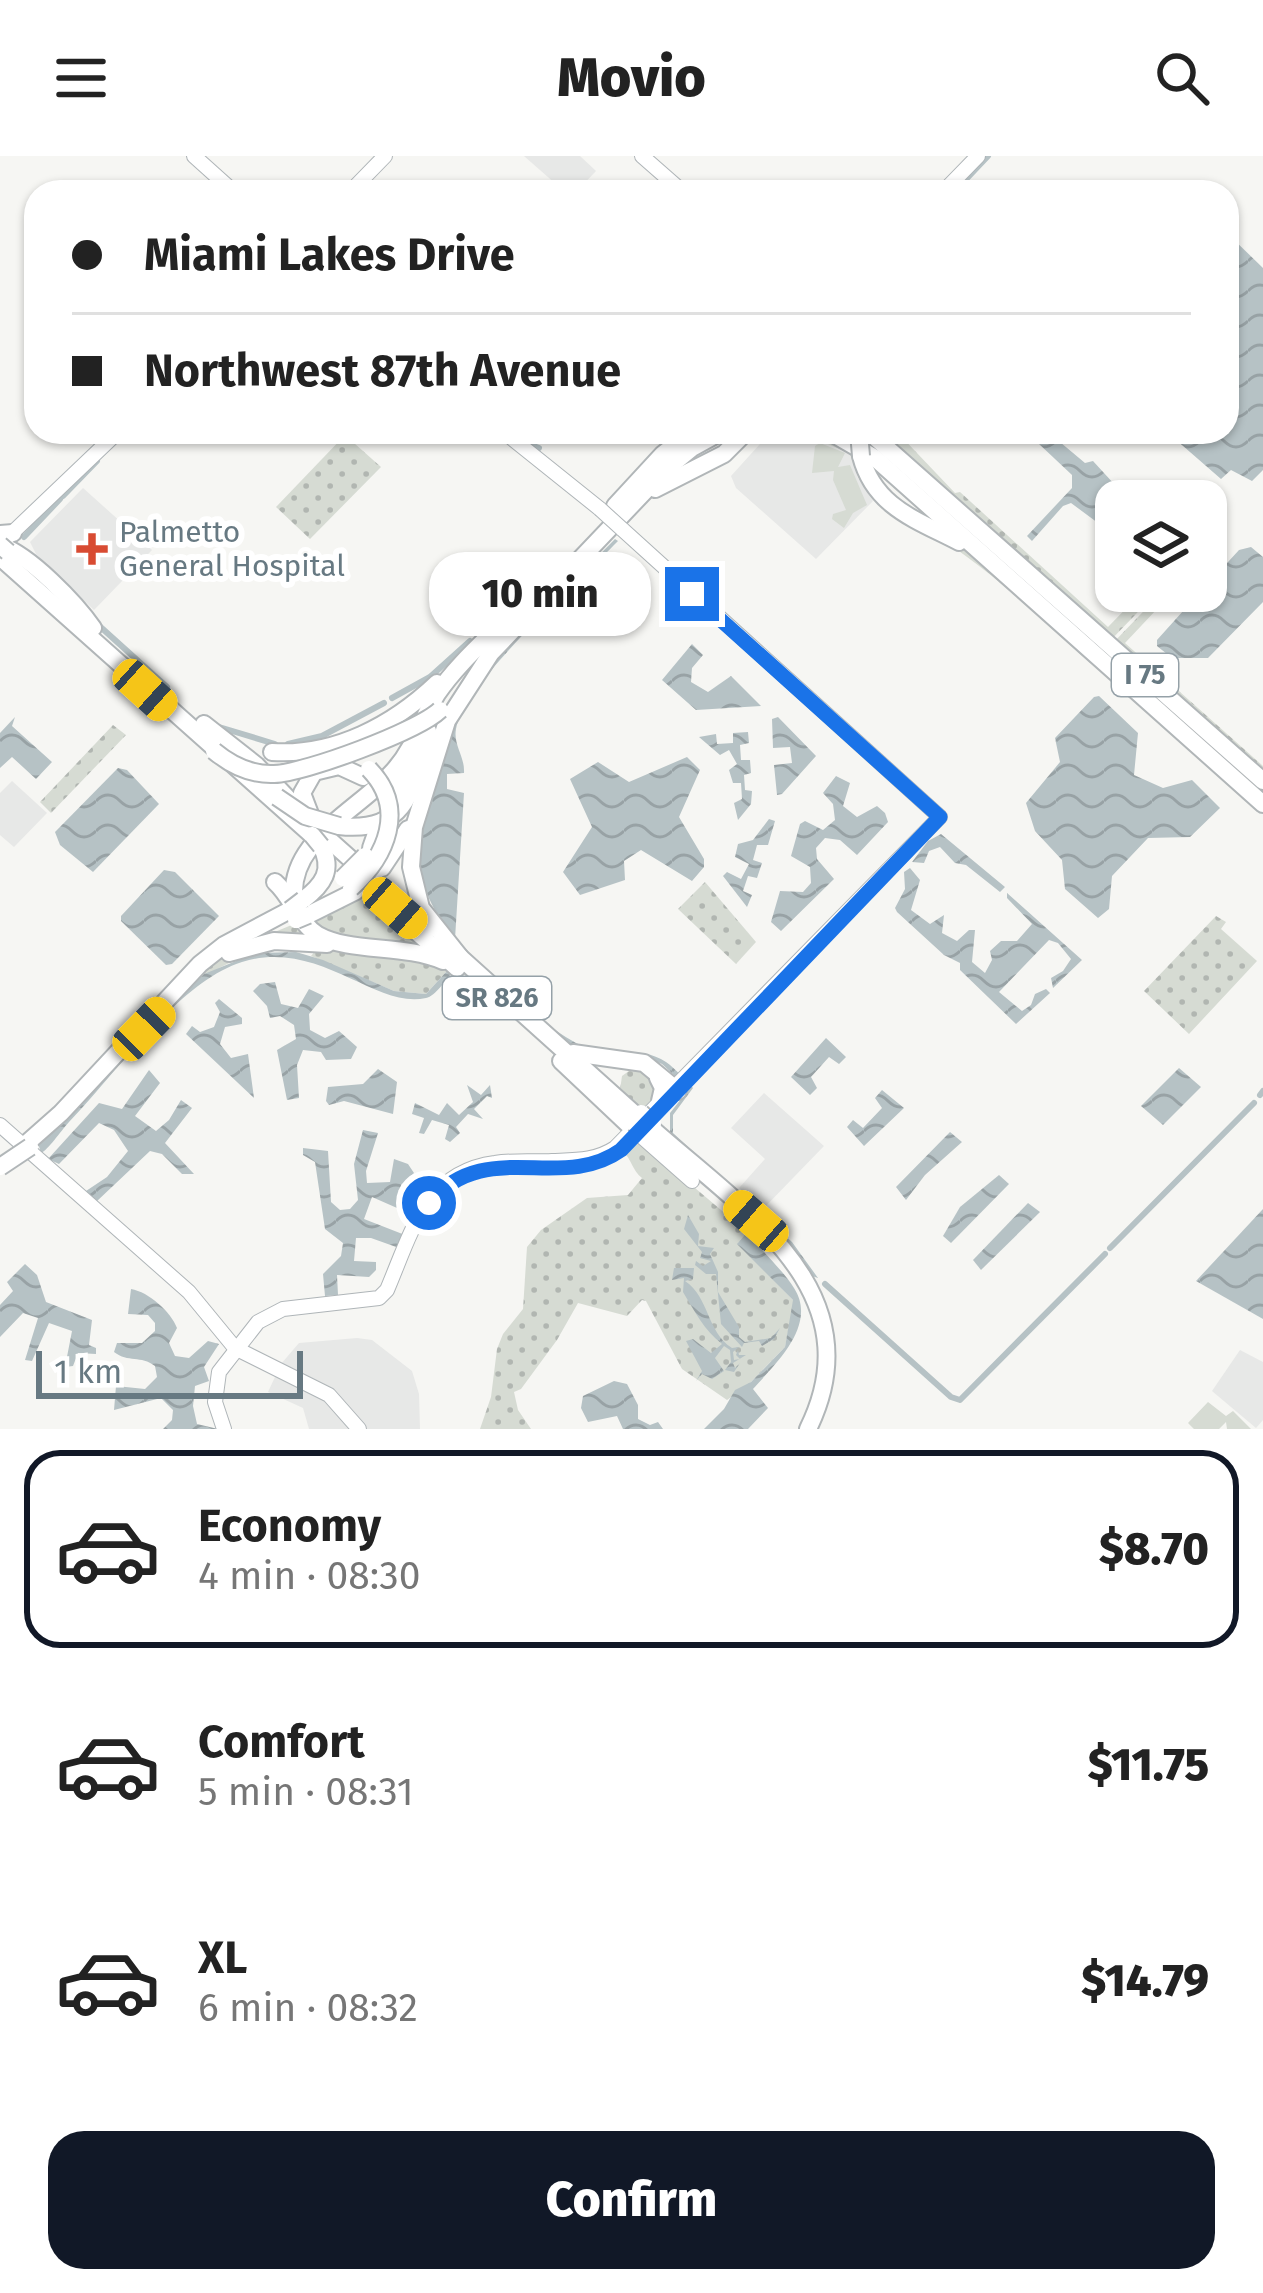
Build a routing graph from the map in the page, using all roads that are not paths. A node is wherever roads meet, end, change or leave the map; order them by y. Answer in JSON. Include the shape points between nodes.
{"nodes":[{"id":1,"x":194,"y":156,"type":"edge"},
{"id":2,"x":383,"y":156,"type":"edge"},
{"id":3,"x":640,"y":156,"type":"edge"},
{"id":4,"x":981,"y":156,"type":"edge"},
{"id":5,"x":221,"y":180,"type":"edge"},
{"id":6,"x":360,"y":180,"type":"edge"},
{"id":7,"x":667,"y":180,"type":"edge"},
{"id":8,"x":958,"y":180,"type":"edge"},
{"id":9,"x":106,"y":444,"type":"edge"},
{"id":10,"x":518,"y":444,"type":"edge"},
{"id":11,"x":671,"y":444,"type":"edge"},
{"id":12,"x":676,"y":444,"type":"edge"},
{"id":13,"x":687,"y":444,"type":"edge"},
{"id":14,"x":702,"y":444,"type":"edge"},
{"id":15,"x":734,"y":444,"type":"edge"},
{"id":16,"x":852,"y":444,"type":"edge"},
{"id":17,"x":858,"y":444,"type":"edge"},
{"id":18,"x":869,"y":444,"type":"edge"},
{"id":19,"x":872,"y":444,"type":"edge"},
{"id":20,"x":883,"y":444,"type":"edge"},
{"id":21,"x":893,"y":444,"type":"edge"},
{"id":22,"x":660,"y":457,"type":"junction"},
{"id":23,"x":923,"y":478,"type":"junction"},
{"id":24,"x":619,"y":527,"type":"junction"},
{"id":25,"x":5,"y":548,"type":"edge"},
{"id":26,"x":1001,"y":571,"type":"junction"},
{"id":27,"x":676,"y":581,"type":"junction"},
{"id":28,"x":485,"y":640,"type":"junction"},
{"id":29,"x":121,"y":664,"type":"junction"},
{"id":30,"x":1162,"y":703,"type":"junction"},
{"id":31,"x":176,"y":705,"type":"junction"},
{"id":32,"x":443,"y":715,"type":"junction"},
{"id":33,"x":212,"y":730,"type":"junction"},
{"id":34,"x":415,"y":742,"type":"junction"},
{"id":35,"x":272,"y":752,"type":"junction"},
{"id":36,"x":1224,"y":769,"type":"junction"},
{"id":37,"x":1262,"y":785,"type":"edge"},
{"id":38,"x":278,"y":796,"type":"junction"},
{"id":39,"x":371,"y":797,"type":"junction"},
{"id":40,"x":1263,"y":804,"type":"edge"},
{"id":41,"x":934,"y":811,"type":"junction"},
{"id":42,"x":325,"y":834,"type":"junction"},
{"id":43,"x":359,"y":879,"type":"junction"},
{"id":44,"x":275,"y":882,"type":"dead end"},
{"id":45,"x":300,"y":909,"type":"junction"},
{"id":46,"x":390,"y":947,"type":"junction"},
{"id":47,"x":460,"y":957,"type":"junction"},
{"id":48,"x":217,"y":958,"type":"junction"},
{"id":49,"x":469,"y":979,"type":"junction"},
{"id":50,"x":557,"y":1043,"type":"junction"},
{"id":51,"x":579,"y":1070,"type":"junction"},
{"id":52,"x":675,"y":1087,"type":"junction"},
{"id":53,"x":0,"y":1125,"type":"edge"},
{"id":54,"x":640,"y":1126,"type":"junction"},
{"id":55,"x":28,"y":1145,"type":"junction"},
{"id":56,"x":0,"y":1164,"type":"edge"},
{"id":57,"x":695,"y":1175,"type":"junction"},
{"id":58,"x":733,"y":1208,"type":"junction"},
{"id":59,"x":757,"y":1225,"type":"junction"},
{"id":60,"x":235,"y":1350,"type":"junction"},
{"id":61,"x":224,"y":1429,"type":"edge"},
{"id":62,"x":357,"y":1429,"type":"edge"},
{"id":63,"x":806,"y":1429,"type":"edge"}],
"edges":[{"from":1,"to":5,"type":"main road"},
{"from":2,"to":6,"type":"main road"},
{"from":3,"to":7,"type":"main road"},
{"from":4,"to":8,"type":"main road"},
{"from":9,"to":25,"type":"main road"},
{"from":10,"to":24,"type":"main road","bridge":true},
{"from":11,"to":22,"type":"highway"},
{"from":12,"to":22,"type":"highway"},
{"from":13,"to":42,"type":"highway","via":[[451,683],[398,802]]},
{"from":14,"to":24,"type":"highway","via":[[673,462]]},
{"from":15,"to":24,"type":"highway","via":[[661,485]]},
{"from":16,"to":26,"type":"highway","number":"I 75"},
{"from":17,"to":26,"type":"highway","bridge":true,"via":[[889,505]]},
{"from":18,"to":30,"type":"highway"},
{"from":19,"to":37,"type":"highway"},
{"from":20,"to":23,"type":"highway","number":"I 75"},
{"from":21,"to":23,"type":"highway"},
{"from":22,"to":28,"type":"highway"},
{"from":23,"to":37,"type":"highway","number":"I 75"},
{"from":24,"to":27,"type":"main road"},
{"from":24,"to":32,"type":"highway","via":[[510,630]]},
{"from":25,"to":29,"type":"highway"},
{"from":25,"to":31,"type":"highway"},
{"from":25,"to":33,"type":"highway"},
{"from":25,"to":38,"type":"highway"},
{"from":26,"to":36,"type":"highway","number":"I 75"},
{"from":27,"to":41,"type":"main road"},
{"from":27,"to":41,"type":"main road"},
{"from":28,"to":34,"type":"highway","via":[[442,688]]},
{"from":28,"to":35,"type":"highway","via":[[397,716],[330,746]]},
{"from":29,"to":32,"type":"highway","bridge":true,"via":[[238,767],[282,773]]},
{"from":29,"to":42,"type":"highway"},
{"from":30,"to":36,"type":"highway"},
{"from":30,"to":37,"type":"highway"},
{"from":31,"to":38,"type":"highway"},
{"from":31,"to":42,"type":"highway"},
{"from":32,"to":43,"type":"highway","via":[[410,826]]},
{"from":32,"to":47,"type":"highway","via":[[410,867],[422,908]]},
{"from":33,"to":35,"type":"highway"},
{"from":33,"to":42,"type":"highway"},
{"from":34,"to":39,"type":"highway"},
{"from":34,"to":45,"type":"highway","via":[[303,858],[295,878]]},
{"from":35,"to":39,"type":"highway","via":[[334,755]]},
{"from":36,"to":40,"type":"highway","number":"I 75"},
{"from":38,"to":42,"type":"highway","bridge":true},
{"from":39,"to":42,"type":"highway","via":[[339,766],[319,769],[305,784],[304,802]]},
{"from":39,"to":43,"type":"highway","bridge":true},
{"from":39,"to":43,"type":"highway","bridge":true,"via":[[386,794],[390,827]]},
{"from":41,"to":52,"type":"main road","via":[[925,832]]},
{"from":42,"to":43,"type":"highway"},
{"from":42,"to":45,"type":"highway","via":[[326,874]]},
{"from":42,"to":51,"type":"highway"},
{"from":43,"to":45,"type":"highway"},
{"from":43,"to":47,"type":"highway","number":"SR 826"},
{"from":43,"to":49,"type":"highway"},
{"from":43,"to":54,"type":"highway","number":"SR 826"},
{"from":44,"to":45,"type":"highway"},
{"from":45,"to":46,"type":"highway","via":[[322,937]]},
{"from":45,"to":48,"type":"highway"},
{"from":45,"to":55,"type":"highway","via":[[200,964]]},
{"from":46,"to":48,"type":"highway","via":[[274,941]]},
{"from":46,"to":49,"type":"highway","via":[[426,954]]},
{"from":47,"to":50,"type":"highway","number":"SR 826"},
{"from":48,"to":55,"type":"highway","via":[[62,1120]]},
{"from":49,"to":51,"type":"highway"},
{"from":50,"to":51,"type":"highway","number":"SR 826"},
{"from":50,"to":52,"type":"highway","via":[[585,1058],[644,1063]]},
{"from":51,"to":54,"type":"highway","number":"SR 826"},
{"from":52,"to":54,"type":"main road"},
{"from":52,"to":54,"type":"highway","via":[[638,1066],[620,1076],[619,1091]]},
{"from":53,"to":60,"type":"main road","via":[[189,1292]]},
{"from":54,"to":57,"type":"highway"},
{"from":54,"to":58,"type":"highway","number":"SR 826"},
{"from":54,"to":60,"type":"main road","via":[[595,1158],[496,1163],[451,1178],[420,1211],[383,1298],[274,1312]]},
{"from":55,"to":56,"type":"highway","bridge":true},
{"from":57,"to":58,"type":"highway"},
{"from":57,"to":59,"type":"highway","number":"SR 826"},
{"from":58,"to":59,"type":"highway","number":"SR 826"},
{"from":59,"to":63,"type":"highway","number":"SR 826","via":[[799,1267],[823,1323],[825,1373]]},
{"from":60,"to":61,"type":"main road","via":[[218,1376]]},
{"from":60,"to":62,"type":"main road","via":[[325,1397]]}]}
